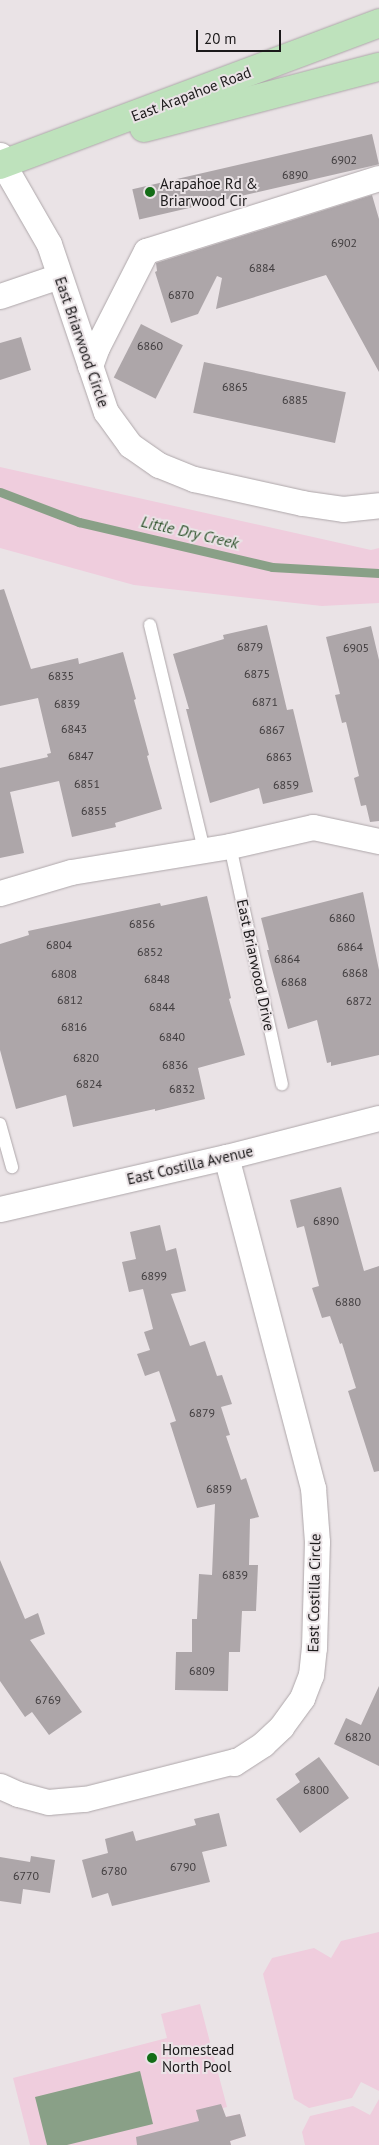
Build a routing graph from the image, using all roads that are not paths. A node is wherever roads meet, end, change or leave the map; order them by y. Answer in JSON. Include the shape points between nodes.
{"nodes":[{"id":1,"x":379,"y":23,"type":"edge"},
{"id":2,"x":379,"y":67,"type":"edge"},
{"id":3,"x":1,"y":162,"type":"edge"},
{"id":4,"x":379,"y":178,"type":"edge"},
{"id":5,"x":59,"y":276,"type":"junction"},
{"id":6,"x":0,"y":296,"type":"edge"},
{"id":7,"x":90,"y":366,"type":"junction"},
{"id":8,"x":379,"y":505,"type":"edge"},
{"id":9,"x":150,"y":626,"type":"dead end"},
{"id":10,"x":379,"y":841,"type":"edge"},
{"id":11,"x":230,"y":846,"type":"junction"},
{"id":12,"x":204,"y":850,"type":"junction"},
{"id":13,"x":0,"y":893,"type":"edge"},
{"id":14,"x":282,"y":1084,"type":"dead end"},
{"id":15,"x":379,"y":1118,"type":"edge"},
{"id":16,"x":0,"y":1124,"type":"edge"},
{"id":17,"x":226,"y":1157,"type":"junction"},
{"id":18,"x":12,"y":1167,"type":"dead end"},
{"id":19,"x":0,"y":1209,"type":"edge"},
{"id":20,"x":0,"y":1786,"type":"edge"}],
"edges":[{"from":1,"to":3,"type":"main road","name":"East Arapahoe Road"},
{"from":2,"to":3,"type":"main road","name":"East Arapahoe Road"},
{"from":3,"to":5,"type":"street","name":"East Briarwood Circle","via":[[49,244]]},
{"from":4,"to":7,"type":"street","via":[[146,251]]},
{"from":5,"to":6,"type":"street"},
{"from":5,"to":7,"type":"street","name":"East Briarwood Circle"},
{"from":7,"to":8,"type":"street","name":"East Briarwood Circle","via":[[106,412],[130,445],[158,464],[194,478],[302,503],[343,509]]},
{"from":9,"to":12,"type":"lane"},
{"from":10,"to":11,"type":"street","via":[[313,827]]},
{"from":11,"to":12,"type":"street"},
{"from":11,"to":14,"type":"lane","name":"East Briarwood Drive"},
{"from":12,"to":13,"type":"street","via":[[71,872]]},
{"from":15,"to":17,"type":"street","name":"East Costilla Avenue"},
{"from":16,"to":18,"type":"lane"},
{"from":17,"to":19,"type":"street","name":"East Costilla Avenue"},
{"from":17,"to":20,"type":"street","name":"East Costilla Circle","via":[[312,1488],[317,1542],[311,1675],[302,1698],[281,1727],[264,1744],[234,1763],[85,1799],[48,1802]]}]}
